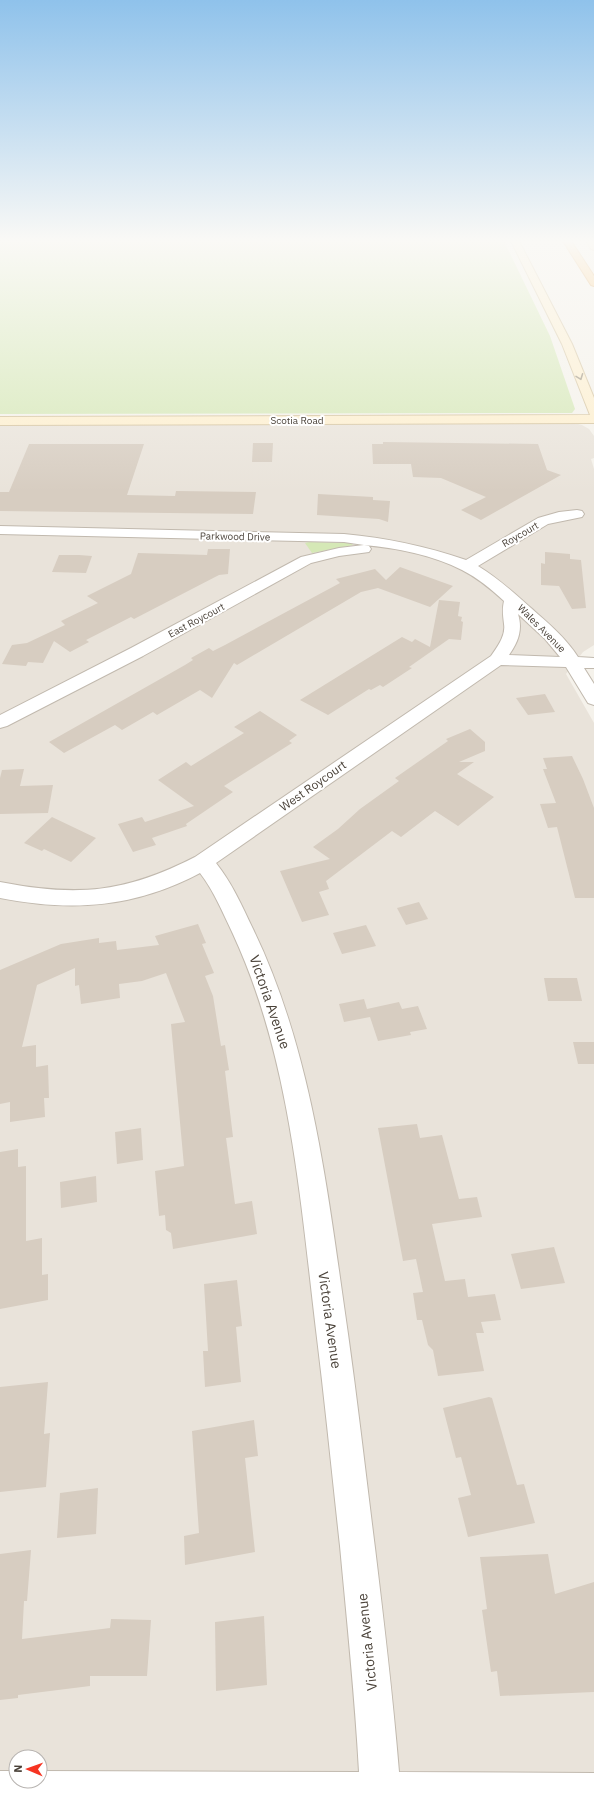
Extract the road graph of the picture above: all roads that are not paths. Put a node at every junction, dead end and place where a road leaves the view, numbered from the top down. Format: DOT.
graph roads {
  1 [pos="557,325"];
  2 [pos="592,402"];
  3 [pos="594,413"];
  4 [pos="594,420"];
  5 [pos="0,421"];
  6 [pos="577,514"];
  7 [pos="0,530"];
  8 [pos="290,537"];
  9 [pos="400,547"];
  10 [pos="306,560"];
  11 [pos="467,566"];
  12 [pos="512,600"];
  13 [pos="497,660"];
  14 [pos="574,663"];
  15 [pos="594,663"];
  16 [pos="594,699"];
  17 [pos="5,714"];
  18 [pos="203,862"];
  19 [pos="0,890"];
  20 [pos="0,1791"];
  21 [pos="594,1793"];
  22 [pos="381,1795"];
  1 -- 2 [label="main road, one-way"];
  2 -- 3 [label="main road"];
  4 -- 5 [label="main road, Scotia Road"];
  6 -- 11 [label="street, Roycourt"];
  7 -- 8 [label="street, Parkwood Drive"];
  8 -- 9 [label="street, Parkwood Drive"];
  8 -- 10 [label="street"];
  9 -- 10 [label="street, East Roycourt"];
  9 -- 11 [label="street, Parkwood Drive"];
  10 -- 17 [label="street, East Roycourt"];
  11 -- 12 [label="street"];
  12 -- 13 [label="street, West Roycourt"];
  12 -- 14 [label="street, Wales Avenue"];
  13 -- 14 [label="street"];
  13 -- 18 [label="street, West Roycourt"];
  14 -- 15 [label="street"];
  14 -- 16 [label="street, Wales Avenue"];
  18 -- 19 [label="street, West Roycourt"];
  18 -- 22 [label="street, Victoria Avenue"];
  20 -- 22 [label="street"];
  21 -- 22 [label="street"];
}
